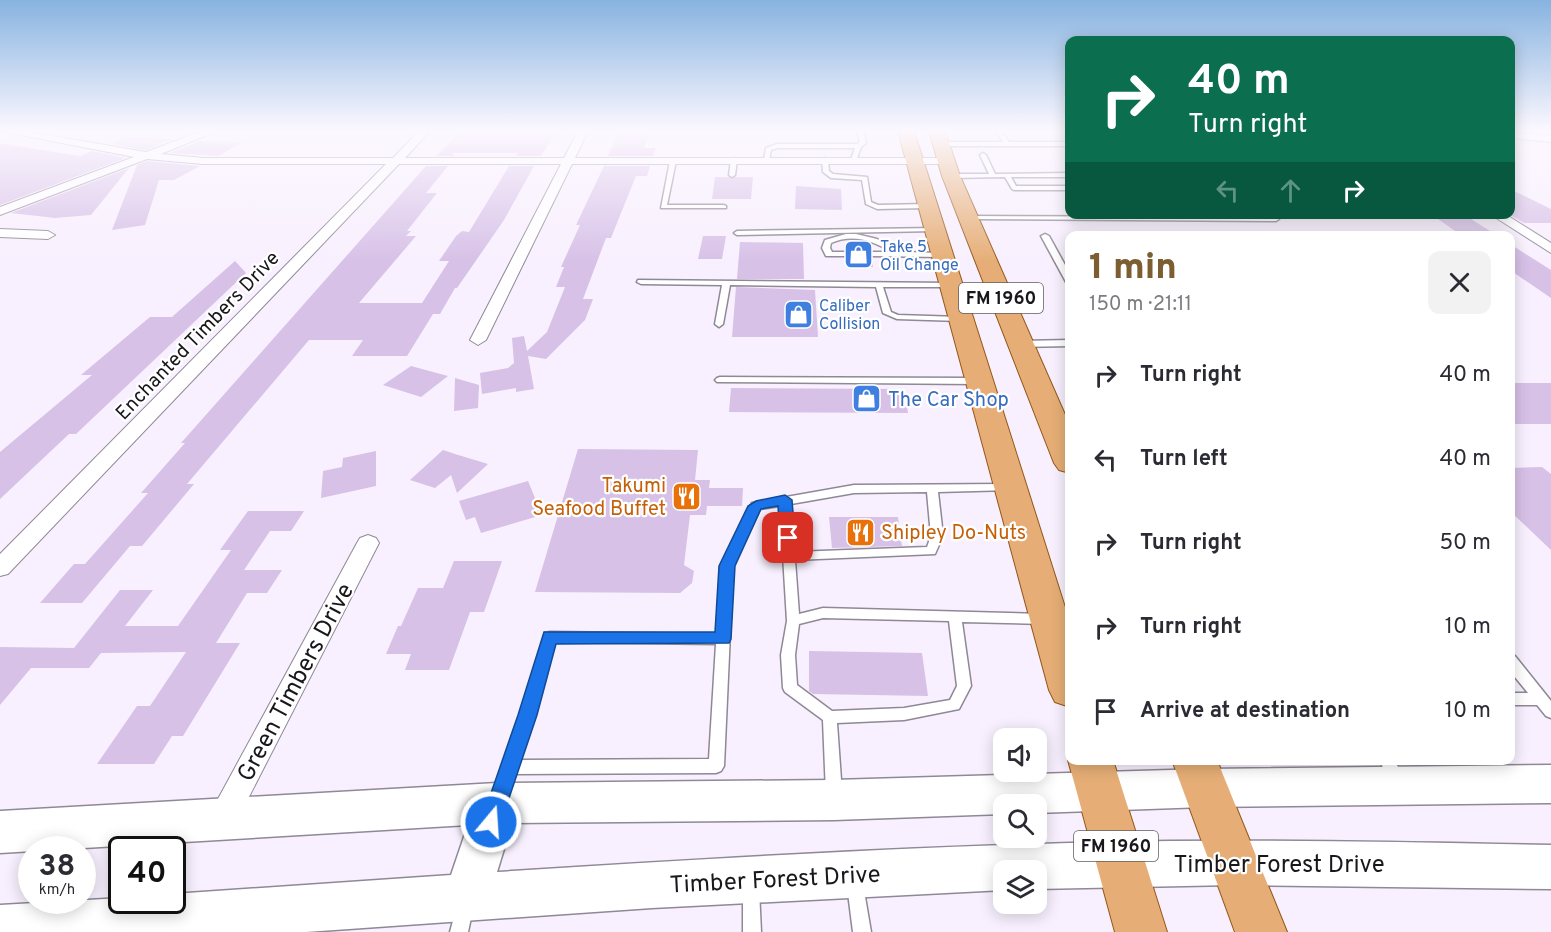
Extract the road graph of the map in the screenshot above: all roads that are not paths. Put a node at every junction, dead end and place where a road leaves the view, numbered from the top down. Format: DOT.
graph roads {
  1 [pos="98,174"];
  2 [pos="382,174"];
  3 [pos="561,174"];
  4 [pos="670,174"];
  5 [pos="829,174"];
  6 [pos="919,174"];
  7 [pos="952,174"];
  8 [pos="990,174"];
  9 [pos="1007,175"];
  10 [pos="993,176"];
  11 [pos="1065,177"];
  12 [pos="1065,188"];
  13 [pos="724,207"];
  14 [pos="0,211"];
  15 [pos="968,218"];
  16 [pos="1065,218"];
  17 [pos="1504,219"];
  18 [pos="935,230"];
  19 [pos="0,233"];
  20 [pos="737,233"];
  21 [pos="48,235"];
  22 [pos="1045,236"];
  23 [pos="1551,249"];
  24 [pos="846,254"];
  25 [pos="871,254"];
  26 [pos="901,254"];
  27 [pos="1065,273"];
  28 [pos="641,282"];
  29 [pos="726,284"];
  30 [pos="879,285"];
  31 [pos="951,285"];
  32 [pos="960,319"];
  33 [pos="719,324"];
  34 [pos="478,340"];
  35 [pos="1065,343"];
  36 [pos="1020,344"];
  37 [pos="720,380"];
  38 [pos="979,381"];
  39 [pos="1065,445"];
  40 [pos="932,488"];
  41 [pos="1010,488"];
  42 [pos="785,500"];
  43 [pos="369,543"];
  44 [pos="789,556"];
  45 [pos="0,568"];
  46 [pos="955,617"];
  47 [pos="1048,619"];
  48 [pos="793,621"];
  49 [pos="723,639"];
  50 [pos="1515,666"];
  51 [pos="1065,674"];
  52 [pos="1515,699"];
  53 [pos="1541,699"];
  54 [pos="1551,712"];
  55 [pos="830,717"];
  56 [pos="1393,773"];
  57 [pos="1200,774"];
  58 [pos="1095,776"];
  59 [pos="1551,784"];
  60 [pos="503,785"];
  61 [pos="834,800"];
  62 [pos="222,820"];
  63 [pos="0,832"];
  64 [pos="1235,862"];
  65 [pos="1121,864"];
  66 [pos="1551,867"];
  67 [pos="853,875"];
  68 [pos="751,880"];
  69 [pos="463,914"];
  70 [pos="186,925"];
  71 [pos="0,929"];
  72 [pos="752,932"];
  73 [pos="862,932"];
  74 [pos="1141,932"];
  75 [pos="1261,932"];
  1 -- 14 [label="street"];
  2 -- 45 [label="street, Enchanted Timbers Drive"];
  3 -- 34 [label="street"];
  4 -- 13 [label="lane"];
  5 -- 18 [label="lane"];
  6 -- 18 [label="main road, FM 1960 / FM 1960"];
  7 -- 15 [label="main road, FM 1960 / FM 1960"];
  8 -- 10 [label="lane"];
  9 -- 10 [label="lane"];
  9 -- 11 [label="lane"];
  9 -- 12 [label="lane"];
  15 -- 16 [label="lane"];
  15 -- 36 [label="main road, FM 1960 / FM 1960"];
  17 -- 23 [label="street"];
  18 -- 20 [label="lane"];
  18 -- 26 [label="lane"];
  18 -- 31 [label="main road, FM 1960 / FM 1960"];
  19 -- 21 [label="street"];
  22 -- 27 [label="lane"];
  24 -- 26 [label="lane"];
  25 -- 26 [label="lane"];
  28 -- 29 [label="lane"];
  29 -- 30 [label="lane"];
  29 -- 33 [label="lane"];
  30 -- 31 [label="lane"];
  30 -- 32 [label="lane"];
  31 -- 32 [label="main road, FM 1960 / FM 1960"];
  32 -- 38 [label="main road, FM 1960 / FM 1960"];
  35 -- 36 [label="lane"];
  36 -- 39 [label="main road, FM 1960 / FM 1960"];
  37 -- 38 [label="lane"];
  38 -- 41 [label="main road, FM 1960 / FM 1960"];
  40 -- 41 [label="lane"];
  40 -- 42 [label="lane"];
  40 -- 44 [label="lane"];
  41 -- 47 [label="main road, FM 1960 / FM 1960"];
  42 -- 44 [label="lane"];
  42 -- 49 [label="lane"];
  43 -- 62 [label="street, Green Timbers Drive"];
  44 -- 48 [label="lane"];
  46 -- 47 [label="lane"];
  46 -- 48 [label="lane"];
  46 -- 55 [label="lane"];
  47 -- 51 [label="main road, FM 1960 / FM 1960"];
  48 -- 55 [label="lane"];
  49 -- 60 [label="lane"];
  49 -- 60 [label="lane"];
  50 -- 53 [label="lane"];
  52 -- 53 [label="lane"];
  53 -- 54 [label="lane"];
  55 -- 61 [label="lane"];
  56 -- 57 [label="street"];
  56 -- 59 [label="street"];
  57 -- 58 [label="street"];
  57 -- 64 [label="main road"];
  58 -- 61 [label="street"];
  58 -- 65 [label="main road, FM 1960 / FM 1960"];
  60 -- 61 [label="street"];
  60 -- 62 [label="street"];
  60 -- 69 [label="street"];
  62 -- 63 [label="street"];
  64 -- 65 [label="street, Timber Forest Drive"];
  64 -- 66 [label="street, Timber Forest Drive"];
  64 -- 75 [label="main road"];
  65 -- 67 [label="street, Timber Forest Drive"];
  65 -- 74 [label="main road, FM 1960 / FM 1960"];
  67 -- 68 [label="street, Timber Forest Drive"];
  67 -- 73 [label="lane"];
  68 -- 69 [label="street, Timber Forest Drive"];
  68 -- 72 [label="lane"];
  69 -- 70 [label="street, Timber Forest Drive"];
  70 -- 71 [label="street, Timber Forest Drive"];
}
